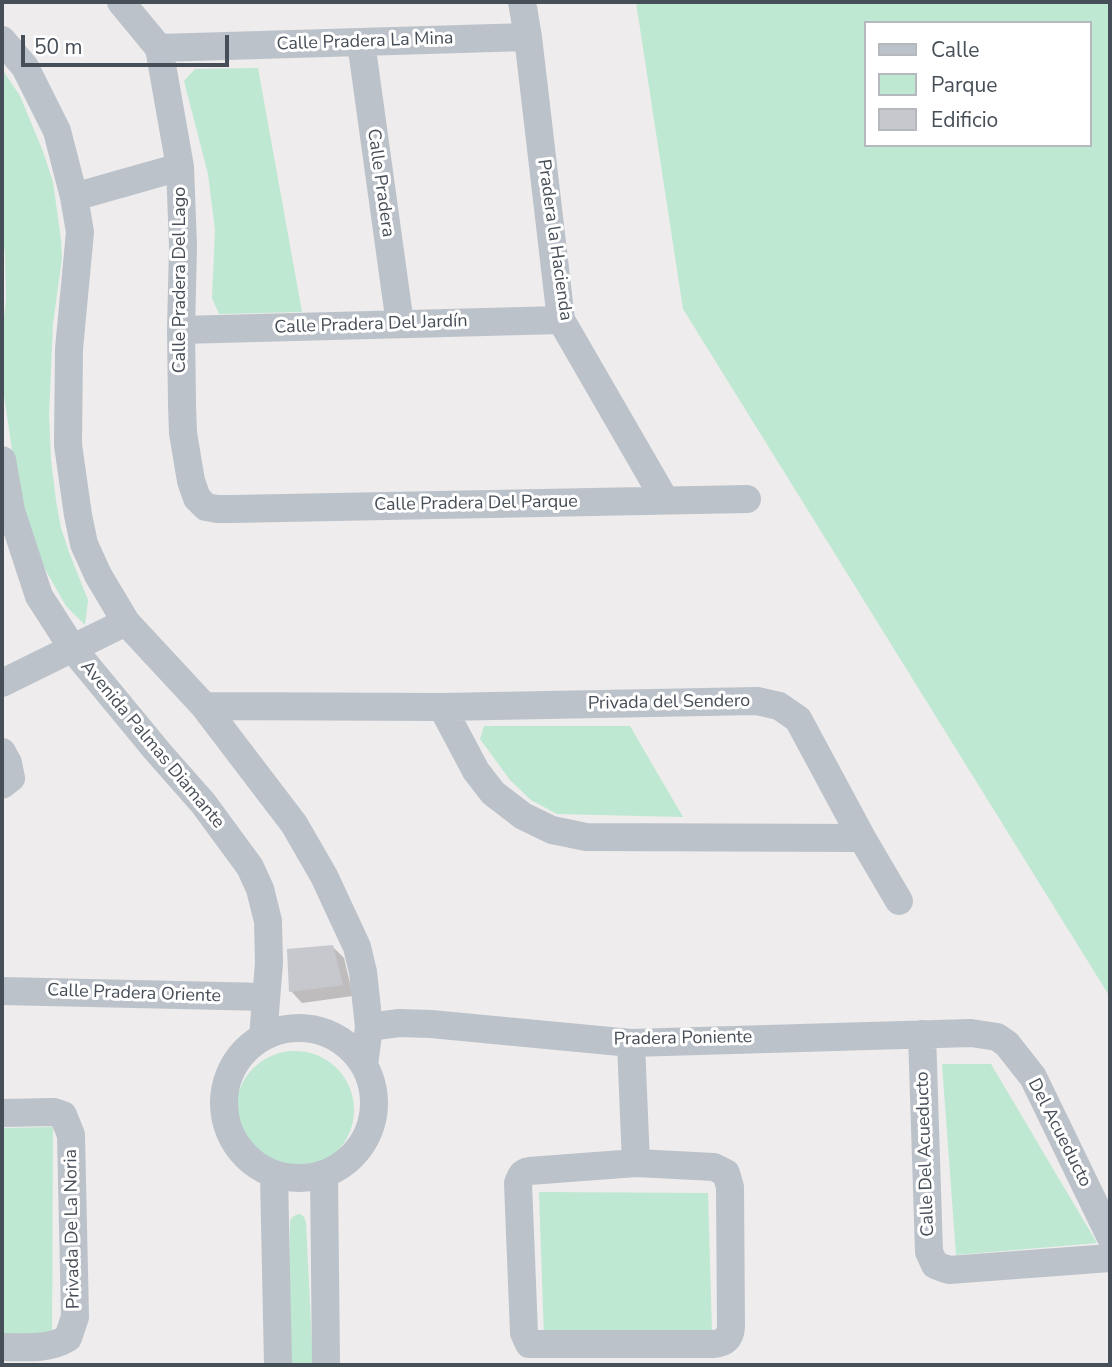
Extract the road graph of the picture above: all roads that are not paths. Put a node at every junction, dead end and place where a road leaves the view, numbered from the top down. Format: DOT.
graph roads {
  1 [pos="121,2"];
  2 [pos="522,2"];
  3 [pos="528,37"];
  4 [pos="2,40"];
  5 [pos="361,42"];
  6 [pos="159,48"];
  7 [pos="180,167"];
  8 [pos="74,197"];
  9 [pos="561,320"];
  10 [pos="400,324"];
  11 [pos="181,330"];
  12 [pos="2,460"];
  13 [pos="747,499"];
  14 [pos="665,500"];
  15 [pos="206,507"];
  16 [pos="126,622"];
  17 [pos="72,649"];
  18 [pos="2,683"];
  19 [pos="204,706"];
  20 [pos="442,708"];
  21 [pos="2,752"];
  22 [pos="2,785"];
  23 [pos="862,838"];
  24 [pos="899,901"];
  25 [pos="2,990"];
  26 [pos="266,998"];
  27 [pos="369,1027"];
  28 [pos="922,1034"];
  29 [pos="263,1037"];
  30 [pos="997,1037"];
  31 [pos="631,1042"];
  32 [pos="364,1065"];
  33 [pos="2,1113"];
  34 [pos="636,1163"];
  35 [pos="324,1174"];
  36 [pos="274,1175"];
  37 [pos="1110,1236"];
  38 [pos="1110,1258"];
  39 [pos="2,1348"];
  40 [pos="278,1365"];
  41 [pos="326,1365"];
  1 -- 6 [label="street"];
  2 -- 3 [label="street, Pradera la Hacienda"];
  3 -- 5 [label="street, Calle Pradera La Mina"];
  3 -- 9 [label="street, Pradera la Hacienda"];
  4 -- 8 [label="street"];
  5 -- 6 [label="street, Calle Pradera La Mina"];
  5 -- 10 [label="street, Calle Pradera"];
  6 -- 7 [label="street, Calle Pradera Del Lago"];
  7 -- 8 [label="street"];
  7 -- 11 [label="street, Calle Pradera Del Lago"];
  8 -- 16 [label="street"];
  9 -- 10 [label="street, Calle Pradera Del Jardín"];
  9 -- 14 [label="street, Pradera la Hacienda"];
  10 -- 11 [label="street, Calle Pradera Del Jardín"];
  11 -- 15 [label="street, Calle Pradera Del Lago"];
  12 -- 17 [label="street, Avenida Palmas Diamante"];
  13 -- 14 [label="street, Calle Pradera Del Parque"];
  14 -- 15 [label="street, Calle Pradera Del Parque"];
  16 -- 17 [label="street"];
  16 -- 19 [label="street"];
  17 -- 18 [label="street"];
  17 -- 26 [label="street, Avenida Palmas Diamante"];
  19 -- 20 [label="street, Privada del Sendero"];
  19 -- 27 [label="street"];
  20 -- 23 [label="street"];
  20 -- 23 [label="street, Privada del Sendero"];
  21 -- 22 [label="street"];
  23 -- 24 [label="street, Privada del Sendero"];
  25 -- 26 [label="street, Calle Pradera Oriente"];
  26 -- 29 [label="street, Avenida Palmas Diamante"];
  27 -- 31 [label="street, Pradera Poniente"];
  27 -- 32 [label="street"];
  28 -- 30 [label="street, Pradera Poniente"];
  28 -- 31 [label="street, Pradera Poniente"];
  28 -- 38 [label="street, Calle Del Acueducto"];
  29 -- 32 [label="street"];
  29 -- 36 [label="street"];
  30 -- 37 [label="street, Del Acueducto"];
  31 -- 34 [label="street"];
  32 -- 35 [label="street"];
  33 -- 39 [label="street, Privada De La Noria"];
  34 -- 34 [label="street"];
  35 -- 36 [label="street"];
  35 -- 41 [label="street"];
  36 -- 40 [label="street"];
}
